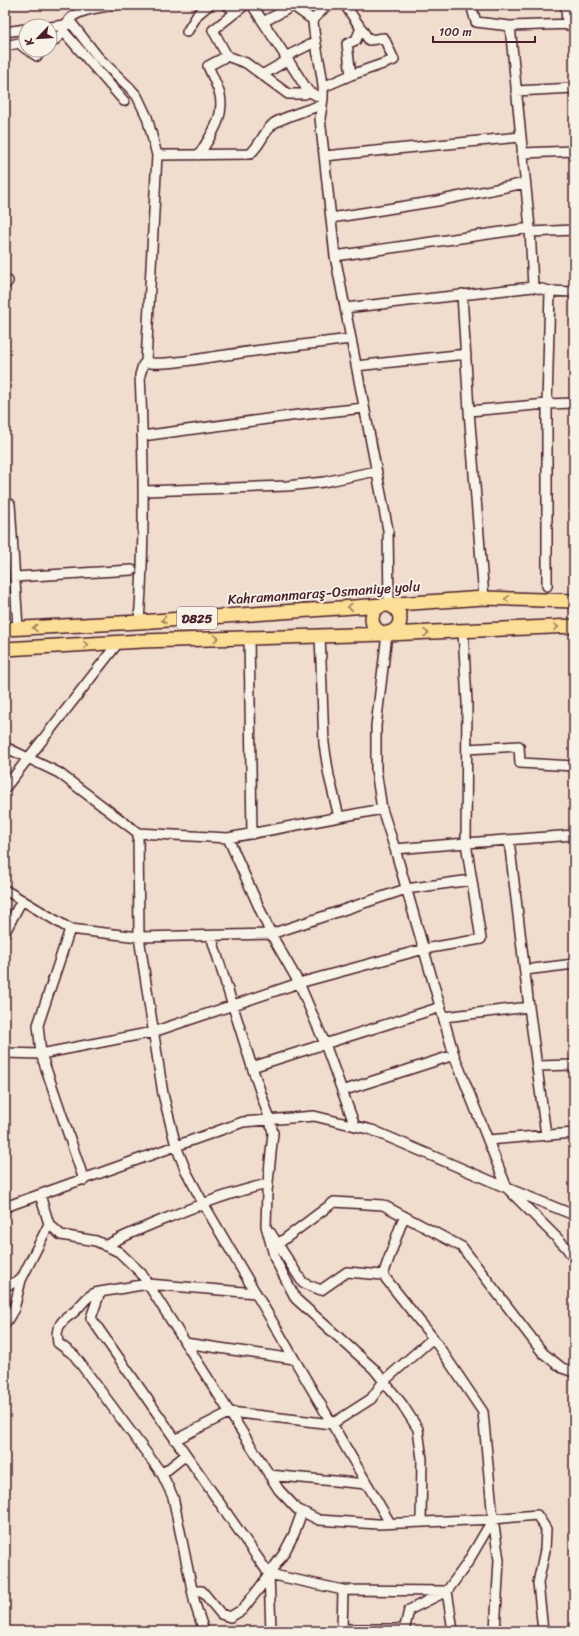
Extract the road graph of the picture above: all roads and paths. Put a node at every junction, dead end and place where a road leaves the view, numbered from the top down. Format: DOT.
graph roads {
  1 [pos="114,5"];
  2 [pos="209,5"];
  3 [pos="227,5"];
  4 [pos="245,5"];
  5 [pos="252,5"];
  6 [pos="327,5"];
  7 [pos="345,5"];
  8 [pos="471,5"];
  9 [pos="566,5"];
  10 [pos="292,6"];
  11 [pos="236,12"];
  12 [pos="314,20"];
  13 [pos="263,22"];
  14 [pos="72,24"];
  15 [pos="571,24"];
  16 [pos="58,26"];
  17 [pos="510,26"];
  18 [pos="362,28"];
  19 [pos="18,31"];
  20 [pos="5,32"];
  21 [pos="187,32"];
  22 [pos="58,37"];
  23 [pos="315,42"];
  24 [pos="18,43"];
  25 [pos="5,46"];
  26 [pos="227,56"];
  27 [pos="286,58"];
  28 [pos="262,75"];
  29 [pos="351,75"];
  30 [pos="323,87"];
  31 [pos="574,88"];
  32 [pos="308,91"];
  33 [pos="516,91"];
  34 [pos="124,101"];
  35 [pos="322,102"];
  36 [pos="520,137"];
  37 [pos="574,151"];
  38 [pos="522,154"];
  39 [pos="157,155"];
  40 [pos="199,155"];
  41 [pos="324,156"];
  42 [pos="525,183"];
  43 [pos="331,218"];
  44 [pos="530,230"];
  45 [pos="574,230"];
  46 [pos="335,256"];
  47 [pos="533,287"];
  48 [pos="550,291"];
  49 [pos="574,292"];
  50 [pos="462,294"];
  51 [pos="345,308"];
  52 [pos="351,339"];
  53 [pos="466,354"];
  54 [pos="146,362"];
  55 [pos="356,366"];
  56 [pos="574,403"];
  57 [pos="547,404"];
  58 [pos="364,408"];
  59 [pos="470,411"];
  60 [pos="142,436"];
  61 [pos="376,471"];
  62 [pos="144,491"];
  63 [pos="10,504"];
  64 [pos="132,570"];
  65 [pos="15,577"];
  66 [pos="547,586"];
  67 [pos="484,598"];
  68 [pos="574,601"];
  69 [pos="386,604"];
  70 [pos="139,622"];
  71 [pos="574,626"];
  72 [pos="11,629"];
  73 [pos="463,631"];
  74 [pos="385,634"];
  75 [pos="320,635"];
  76 [pos="249,637"];
  77 [pos="118,643"];
  78 [pos="5,649"];
  79 [pos="5,747"];
  80 [pos="467,749"];
  81 [pos="29,757"];
  82 [pos="574,766"];
  83 [pos="5,788"];
  84 [pos="382,809"];
  85 [pos="339,817"];
  86 [pos="138,833"];
  87 [pos="252,834"];
  88 [pos="574,835"];
  89 [pos="228,838"];
  90 [pos="509,840"];
  91 [pos="466,843"];
  92 [pos="395,850"];
  93 [pos="471,880"];
  94 [pos="406,889"];
  95 [pos="5,890"];
  96 [pos="22,900"];
  97 [pos="70,929"];
  98 [pos="5,932"];
  99 [pos="272,934"];
  100 [pos="211,936"];
  101 [pos="139,938"];
  102 [pos="424,949"];
  103 [pos="574,964"];
  104 [pos="525,970"];
  105 [pos="299,983"];
  106 [pos="233,1005"];
  107 [pos="441,1007"];
  108 [pos="529,1007"];
  109 [pos="444,1016"];
  110 [pos="154,1032"];
  111 [pos="325,1044"];
  112 [pos="5,1053"];
  113 [pos="41,1054"];
  114 [pos="454,1054"];
  115 [pos="574,1065"];
  116 [pos="537,1066"];
  117 [pos="252,1067"];
  118 [pos="342,1091"];
  119 [pos="270,1120"];
  120 [pos="355,1126"];
  121 [pos="574,1132"];
  122 [pos="546,1135"];
  123 [pos="488,1140"];
  124 [pos="176,1146"];
  125 [pos="84,1180"];
  126 [pos="268,1184"];
  127 [pos="506,1188"];
  128 [pos="40,1195"];
  129 [pos="204,1203"];
  130 [pos="5,1207"];
  131 [pos="574,1215"];
  132 [pos="404,1216"];
  133 [pos="49,1224"];
  134 [pos="266,1226"];
  135 [pos="278,1244"];
  136 [pos="106,1246"];
  137 [pos="574,1259"];
  138 [pos="383,1275"];
  139 [pos="21,1280"];
  140 [pos="148,1284"];
  141 [pos="5,1286"];
  142 [pos="100,1292"];
  143 [pos="256,1293"];
  144 [pos="5,1324"];
  145 [pos="433,1338"];
  146 [pos="185,1343"];
  147 [pos="294,1359"];
  148 [pos="574,1372"];
  149 [pos="384,1381"];
  150 [pos="230,1412"];
  151 [pos="332,1424"];
  152 [pos="175,1440"];
  153 [pos="186,1456"];
  154 [pos="162,1474"];
  155 [pos="269,1475"];
  156 [pos="367,1484"];
  157 [pos="302,1512"];
  158 [pos="493,1519"];
  159 [pos="421,1522"];
  160 [pos="390,1523"];
  161 [pos="269,1574"];
  162 [pos="342,1590"];
  163 [pos="192,1591"];
  164 [pos="447,1591"];
  165 [pos="342,1630"];
  166 [pos="404,1630"];
  167 [pos="204,1631"];
  168 [pos="271,1631"];
  169 [pos="453,1631"];
  170 [pos="495,1631"];
  171 [pos="543,1631"];
  1 -- 14 [label="street"];
  2 -- 21 [label="street"];
  3 -- 11 [label="street"];
  4 -- 11 [label="street"];
  5 -- 13 [label="street"];
  6 -- 12 [label="street"];
  7 -- 18 [label="street"];
  8 -- 17 [label="street"];
  9 -- 15 [label="street"];
  10 -- 12 [label="street"];
  10 -- 13 [label="street"];
  11 -- 26 [label="street"];
  12 -- 23 [label="street"];
  13 -- 27 [label="street"];
  14 -- 16 [label="street"];
  14 -- 39 [label="street"];
  15 -- 17 [label="street"];
  17 -- 33 [label="street"];
  18 -- 29 [label="street"];
  18 -- 29 [label="street"];
  19 -- 20 [label="street"];
  22 -- 34 [label="street"];
  23 -- 27 [label="street"];
  23 -- 30 [label="street"];
  24 -- 25 [label="street"];
  26 -- 28 [label="street"];
  26 -- 40 [label="street"];
  27 -- 28 [label="street"];
  27 -- 32 [label="street"];
  28 -- 32 [label="street"];
  29 -- 30 [label="street"];
  30 -- 35 [label="street"];
  31 -- 33 [label="street"];
  32 -- 35 [label="street"];
  33 -- 36 [label="street"];
  35 -- 40 [label="street"];
  35 -- 41 [label="street"];
  36 -- 38 [label="street"];
  36 -- 41 [label="street"];
  37 -- 38 [label="street"];
  38 -- 42 [label="street"];
  39 -- 40 [label="street"];
  39 -- 54 [label="street"];
  41 -- 43 [label="street"];
  42 -- 43 [label="street"];
  42 -- 44 [label="street"];
  43 -- 46 [label="street"];
  44 -- 45 [label="street"];
  44 -- 46 [label="street"];
  44 -- 47 [label="street"];
  46 -- 51 [label="street"];
  47 -- 48 [label="street"];
  47 -- 50 [label="street"];
  48 -- 49 [label="street"];
  48 -- 57 [label="street"];
  50 -- 51 [label="street"];
  50 -- 53 [label="street"];
  51 -- 52 [label="street"];
  52 -- 54 [label="street"];
  52 -- 55 [label="street"];
  53 -- 55 [label="street"];
  53 -- 59 [label="street"];
  54 -- 60 [label="street"];
  55 -- 58 [label="street"];
  56 -- 57 [label="street"];
  57 -- 59 [label="street"];
  57 -- 66 [label="street"];
  58 -- 60 [label="street"];
  58 -- 61 [label="street"];
  59 -- 67 [label="street"];
  60 -- 62 [label="street"];
  61 -- 62 [label="street"];
  61 -- 69 [label="street"];
  62 -- 70 [label="street"];
  63 -- 65 [label="street"];
  64 -- 65 [label="street"];
  65 -- 72 [label="street"];
  68 -- 67 [label="highway, Kahramanmaraş-Osmaniye yolu / D825, one-way"];
  67 -- 69 [label="highway, Kahramanmaraş-Osmaniye yolu / D825"];
  69 -- 70 [label="highway, Kahramanmaraş-Osmaniye yolu / D825, one-way"];
  69 -- 74 [label="highway"];
  69 -- 74 [label="highway"];
  70 -- 72 [label="highway, Kahramanmaraş-Osmaniye yolu / D825, one-way"];
  73 -- 71 [label="highway, D825, one-way"];
  74 -- 73 [label="highway, D825, one-way"];
  73 -- 80 [label="street"];
  74 -- 75 [label="highway, D825"];
  74 -- 84 [label="street"];
  75 -- 76 [label="highway, D825"];
  75 -- 85 [label="street"];
  77 -- 76 [label="highway, D825, one-way"];
  76 -- 87 [label="street"];
  78 -- 77 [label="highway, D825, one-way"];
  77 -- 81 [label="street"];
  79 -- 81 [label="street"];
  80 -- 82 [label="street"];
  80 -- 91 [label="street"];
  81 -- 83 [label="street"];
  81 -- 86 [label="street"];
  84 -- 85 [label="street"];
  84 -- 92 [label="street"];
  85 -- 87 [label="street"];
  86 -- 89 [label="street"];
  86 -- 101 [label="street"];
  87 -- 89 [label="street"];
  88 -- 90 [label="street"];
  89 -- 99 [label="street"];
  90 -- 91 [label="street"];
  90 -- 104 [label="street"];
  91 -- 92 [label="street"];
  91 -- 93 [label="street"];
  92 -- 94 [label="street"];
  93 -- 94 [label="street"];
  93 -- 102 [label="street"];
  94 -- 99 [label="street"];
  94 -- 102 [label="street"];
  95 -- 96 [label="street"];
  96 -- 97 [label="street"];
  96 -- 98 [label="street"];
  97 -- 101 [label="street"];
  97 -- 113 [label="street"];
  99 -- 100 [label="street"];
  99 -- 105 [label="street"];
  100 -- 101 [label="street"];
  100 -- 106 [label="street"];
  101 -- 110 [label="street"];
  102 -- 105 [label="street"];
  102 -- 107 [label="street"];
  103 -- 104 [label="street"];
  104 -- 108 [label="street"];
  105 -- 106 [label="street"];
  105 -- 111 [label="street"];
  106 -- 110 [label="street"];
  106 -- 117 [label="street"];
  107 -- 109 [label="street"];
  107 -- 111 [label="street"];
  108 -- 109 [label="street"];
  108 -- 116 [label="street"];
  109 -- 114 [label="street"];
  110 -- 113 [label="street"];
  110 -- 124 [label="street"];
  111 -- 117 [label="street"];
  111 -- 118 [label="street"];
  112 -- 113 [label="street"];
  113 -- 125 [label="street"];
  114 -- 118 [label="street"];
  114 -- 123 [label="street"];
  115 -- 116 [label="street"];
  116 -- 122 [label="street"];
  117 -- 119 [label="street"];
  118 -- 120 [label="street"];
  119 -- 120 [label="street"];
  119 -- 124 [label="street"];
  119 -- 126 [label="street"];
  120 -- 127 [label="street"];
  121 -- 122 [label="street"];
  122 -- 123 [label="street"];
  123 -- 127 [label="street"];
  124 -- 125 [label="street"];
  124 -- 129 [label="street"];
  125 -- 128 [label="street"];
  126 -- 129 [label="street"];
  126 -- 134 [label="street"];
  127 -- 131 [label="street"];
  127 -- 137 [label="street"];
  128 -- 130 [label="street"];
  128 -- 133 [label="street"];
  129 -- 136 [label="street"];
  129 -- 143 [label="street"];
  132 -- 135 [label="street"];
  132 -- 138 [label="street"];
  132 -- 148 [label="street"];
  133 -- 136 [label="street"];
  133 -- 139 [label="street"];
  134 -- 135 [label="street"];
  134 -- 149 [label="street"];
  135 -- 138 [label="street"];
  136 -- 140 [label="street"];
  138 -- 145 [label="street"];
  139 -- 141 [label="street"];
  139 -- 144 [label="street"];
  140 -- 142 [label="street"];
  140 -- 143 [label="street"];
  140 -- 146 [label="street"];
  142 -- 152 [label="street"];
  142 -- 154 [label="street"];
  143 -- 147 [label="street"];
  145 -- 149 [label="street"];
  145 -- 158 [label="street"];
  146 -- 147 [label="street"];
  146 -- 150 [label="street"];
  147 -- 151 [label="street"];
  149 -- 151 [label="street"];
  149 -- 159 [label="street"];
  150 -- 151 [label="street"];
  150 -- 152 [label="street"];
  150 -- 155 [label="street"];
  151 -- 156 [label="street"];
  152 -- 153 [label="street"];
  153 -- 154 [label="street"];
  153 -- 161 [label="street"];
  154 -- 163 [label="street"];
  155 -- 156 [label="street"];
  155 -- 157 [label="street"];
  156 -- 160 [label="street"];
  157 -- 160 [label="street"];
  157 -- 161 [label="street"];
  158 -- 159 [label="street"];
  158 -- 164 [label="street"];
  158 -- 170 [label="street"];
  158 -- 171 [label="street"];
  159 -- 160 [label="street"];
  161 -- 162 [label="street"];
  161 -- 163 [label="street"];
  161 -- 168 [label="street"];
  162 -- 164 [label="street"];
  162 -- 165 [label="street"];
  163 -- 167 [label="street"];
  164 -- 166 [label="street"];
  164 -- 169 [label="street"];
  165 -- 166 [label="street"];
}
